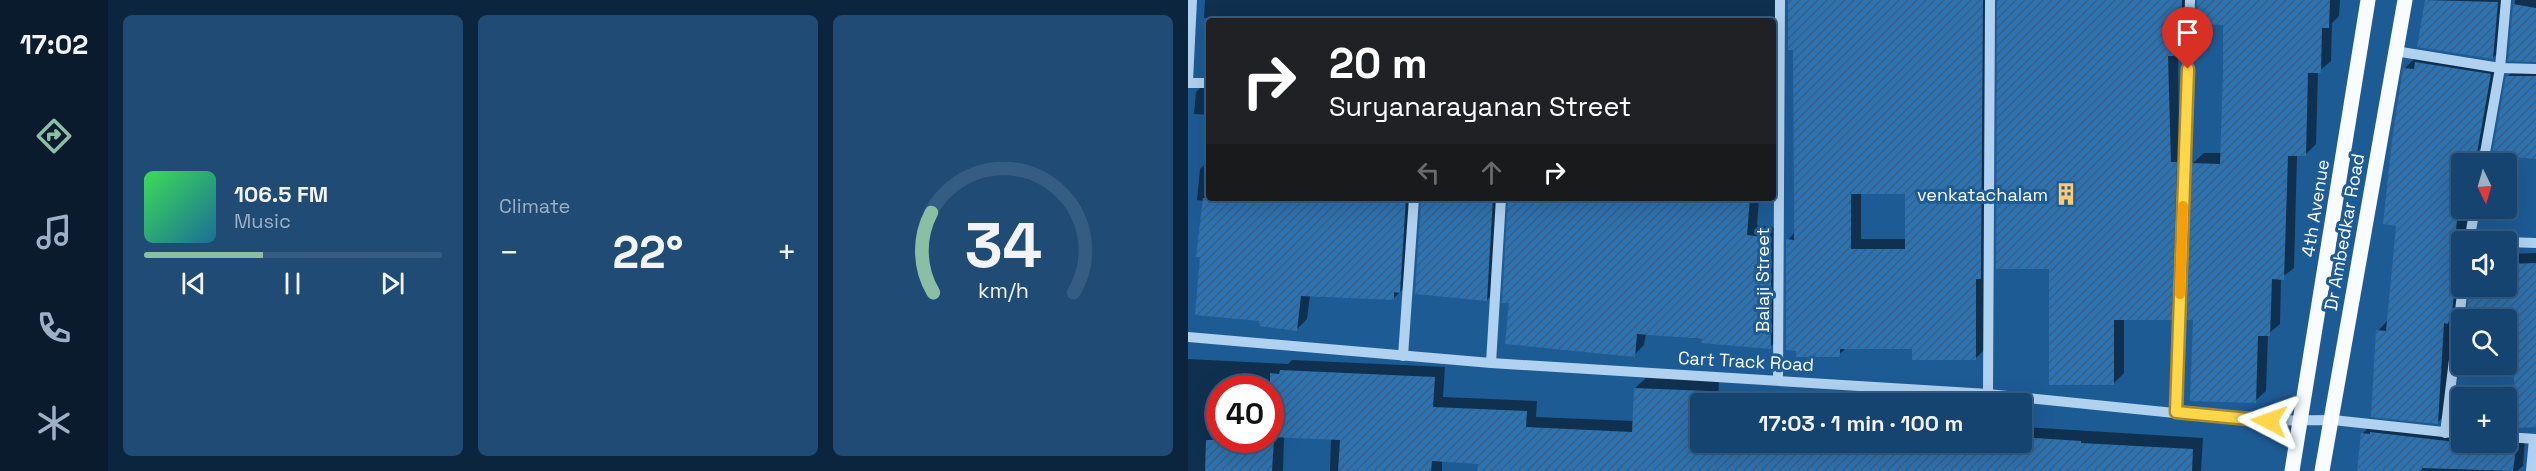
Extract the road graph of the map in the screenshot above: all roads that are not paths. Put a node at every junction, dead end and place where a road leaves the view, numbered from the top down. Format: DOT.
graph roads {
  1 [pos="1192,0"];
  2 [pos="1780,0"];
  3 [pos="1990,0"];
  4 [pos="2190,0"];
  5 [pos="2368,0"];
  6 [pos="2405,0"];
  7 [pos="2506,0"];
  8 [pos="2395,51"];
  9 [pos="2500,68"];
  10 [pos="2536,69"];
  11 [pos="1188,82"];
  12 [pos="1206,83"];
  13 [pos="2485,153"];
  14 [pos="1414,201"];
  15 [pos="1501,201"];
  16 [pos="2517,243"];
  17 [pos="2536,243"];
  18 [pos="2462,297"];
  19 [pos="1188,338"];
  20 [pos="1403,356"];
  21 [pos="1491,363"];
  22 [pos="1778,379"];
  23 [pos="1974,393"];
  24 [pos="1988,393"];
  25 [pos="2032,398"];
  26 [pos="2176,412"];
  27 [pos="2333,420"];
  28 [pos="2301,422"];
  29 [pos="2445,433"];
  30 [pos="2451,433"];
  31 [pos="2517,438"];
  32 [pos="2535,439"];
  33 [pos="2292,471"];
  34 [pos="2322,471"];
  35 [pos="2530,471"];
  1 -- 11 [label="street"];
  2 -- 22 [label="street, Balaji Street"];
  3 -- 24 [label="street"];
  4 -- 26 [label="street"];
  5 -- 28 [label="main road, 4th Avenue"];
  6 -- 8 [label="main road, Dr Ambedkar Road"];
  7 -- 9 [label="street"];
  8 -- 9 [label="street"];
  8 -- 27 [label="main road, Dr Ambedkar Road"];
  9 -- 10 [label="street"];
  9 -- 13 [label="street"];
  11 -- 12 [label="street"];
  14 -- 20 [label="street"];
  15 -- 21 [label="street"];
  16 -- 17 [label="street"];
  18 -- 29 [label="street"];
  19 -- 20 [label="street, Cart Track Road"];
  20 -- 21 [label="street, Cart Track Road"];
  21 -- 22 [label="street, Cart Track Road"];
  22 -- 23 [label="street, Cart Track Road"];
  25 -- 26 [label="street, Cart Track Road"];
  26 -- 28 [label="street, Cart Track Road"];
  27 -- 28 [label="street, Cart Track Road"];
  27 -- 29 [label="street, Cart Track Road"];
  27 -- 34 [label="main road, Dr Ambedkar Road"];
  28 -- 33 [label="main road"];
  29 -- 30 [label="street, Cart Track Road"];
  31 -- 32 [label="street"];
  32 -- 35 [label="street"];
}
